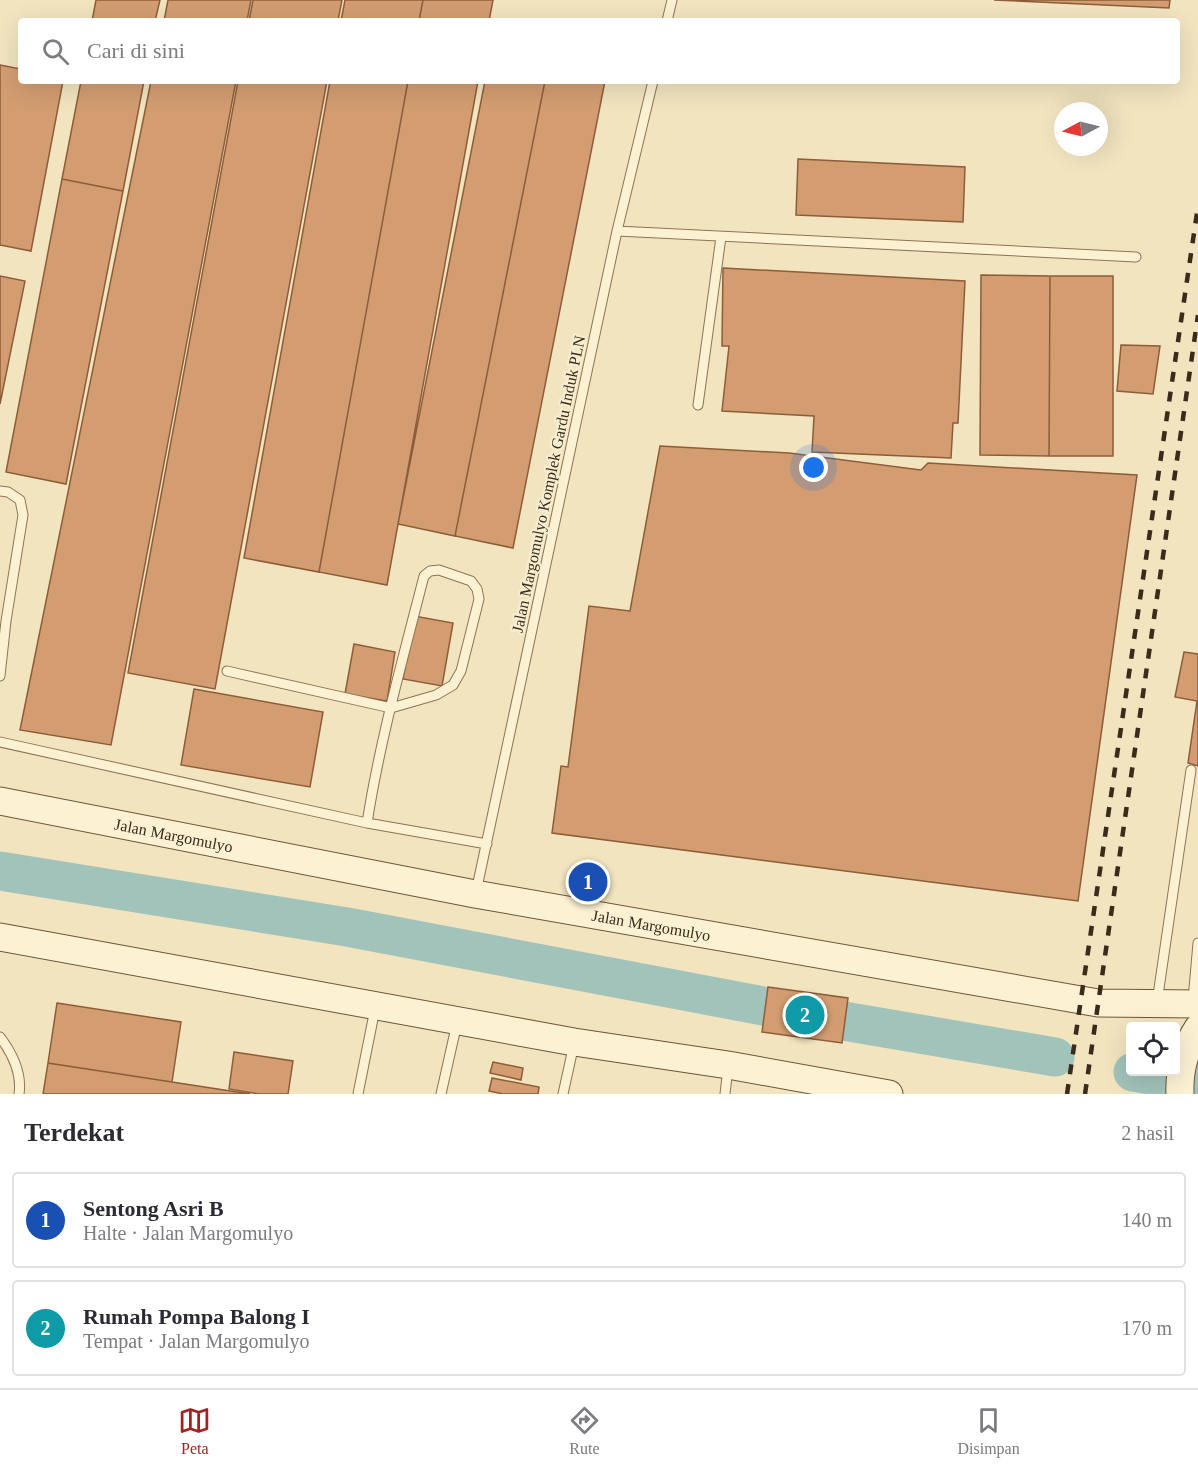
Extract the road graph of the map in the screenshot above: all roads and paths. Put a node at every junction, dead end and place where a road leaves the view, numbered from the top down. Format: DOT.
graph roads {
  1 [pos="672,0"];
  2 [pos="668,18"];
  3 [pos="652,84"];
  4 [pos="617,231"];
  5 [pos="721,237"];
  6 [pos="1136,257"];
  7 [pos="698,405"];
  8 [pos="0,491"];
  9 [pos="3,620"];
  10 [pos="227,670"];
  11 [pos="0,676"];
  12 [pos="391,708"];
  13 [pos="0,742"];
  14 [pos="1191,770"];
  15 [pos="0,801"];
  16 [pos="367,824"];
  17 [pos="487,844"];
  18 [pos="475,894"];
  19 [pos="0,937"];
  20 [pos="1198,943"];
  21 [pos="1157,1004"];
  22 [pos="376,1006"];
  23 [pos="1196,1017"];
  24 [pos="457,1021"];
  25 [pos="0,1037"];
  26 [pos="574,1042"];
  27 [pos="729,1065"];
  28 [pos="19,1094"];
  29 [pos="358,1094"];
  30 [pos="441,1094"];
  31 [pos="563,1094"];
  32 [pos="725,1094"];
  33 [pos="889,1094"];
  34 [pos="1180,1094"];
  1 -- 2 [label="lane"];
  3 -- 4 [label="lane, Jalan Margomulyo Komplek Gardu Induk PLN"];
  4 -- 5 [label="lane"];
  4 -- 17 [label="lane, Jalan Margomulyo Komplek Gardu Induk PLN"];
  5 -- 6 [label="lane"];
  5 -- 7 [label="lane"];
  8 -- 9 [label="lane"];
  9 -- 11 [label="lane"];
  10 -- 12 [label="lane"];
  12 -- 12 [label="lane"];
  12 -- 16 [label="lane"];
  13 -- 16 [label="lane"];
  14 -- 21 [label="lane"];
  15 -- 18 [label="main road, Jalan Margomulyo"];
  16 -- 17 [label="lane"];
  17 -- 18 [label="lane, Jalan Margomulyo Komplek Gardu Induk PLN"];
  18 -- 21 [label="main road, Jalan Margomulyo"];
  19 -- 22 [label="main road"];
  20 -- 23 [label="lane"];
  21 -- 23 [label="main road, Jalan Margomulyo"];
  22 -- 24 [label="main road"];
  22 -- 29 [label="lane"];
  23 -- 34 [label="main road"];
  24 -- 26 [label="main road"];
  24 -- 30 [label="lane"];
  25 -- 28 [label="lane"];
  26 -- 27 [label="main road"];
  26 -- 31 [label="lane"];
  27 -- 32 [label="lane"];
  27 -- 33 [label="main road"];
}
